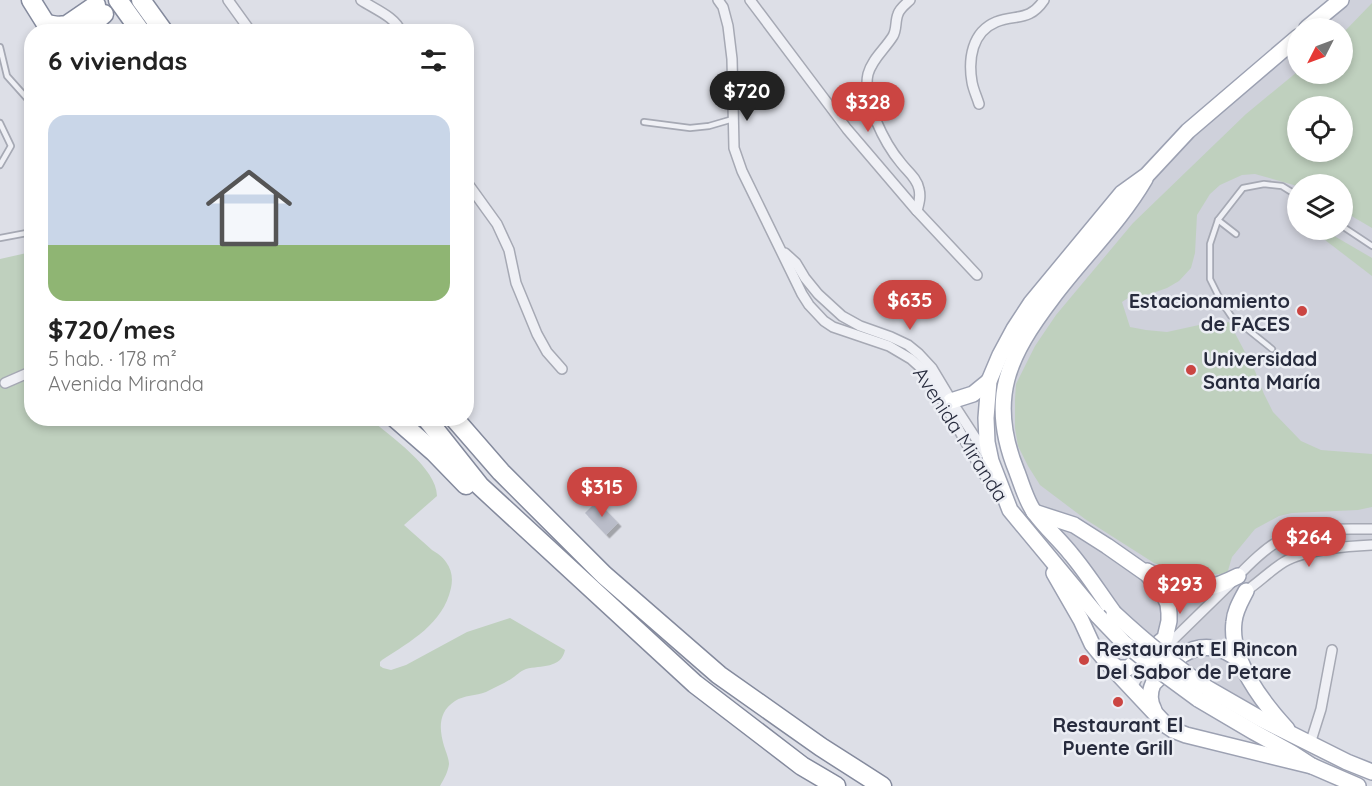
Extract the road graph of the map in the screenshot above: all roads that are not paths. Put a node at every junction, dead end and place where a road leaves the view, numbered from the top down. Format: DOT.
graph roads {
  1 [pos="31,0"];
  2 [pos="118,0"];
  3 [pos="141,0"];
  4 [pos="228,0"];
  5 [pos="361,0"];
  6 [pos="750,0"];
  7 [pos="910,0"];
  8 [pos="1044,0"];
  9 [pos="1341,0"];
  10 [pos="721,2"];
  11 [pos="1319,18"];
  12 [pos="46,24"];
  13 [pos="70,24"];
  14 [pos="89,24"];
  15 [pos="135,24"];
  16 [pos="158,24"];
  17 [pos="245,24"];
  18 [pos="396,24"];
  19 [pos="1287,46"];
  20 [pos="0,47"];
  21 [pos="0,60"];
  22 [pos="0,67"];
  23 [pos="8,76"];
  24 [pos="24,95"];
  25 [pos="979,104"];
  26 [pos="733,119"];
  27 [pos="644,122"];
  28 [pos="0,123"];
  29 [pos="0,165"];
  30 [pos="1147,175"];
  31 [pos="1287,189"];
  32 [pos="474,193"];
  33 [pos="917,211"];
  34 [pos="1218,220"];
  35 [pos="1353,233"];
  36 [pos="24,234"];
  37 [pos="1236,234"];
  38 [pos="0,238"];
  39 [pos="1372,246"];
  40 [pos="781,250"];
  41 [pos="977,275"];
  42 [pos="1272,349"];
  43 [pos="562,369"];
  44 [pos="24,375"];
  45 [pos="989,381"];
  46 [pos="5,383"];
  47 [pos="951,401"];
  48 [pos="404,426"];
  49 [pos="432,426"];
  50 [pos="461,426"];
  51 [pos="991,460"];
  52 [pos="1010,510"];
  53 [pos="1034,512"];
  54 [pos="1372,530"];
  55 [pos="536,538"];
  56 [pos="1039,544"];
  57 [pos="1372,544"];
  58 [pos="1136,566"];
  59 [pos="1238,576"];
  60 [pos="1246,591"];
  61 [pos="1332,650"];
  62 [pos="1106,661"];
  63 [pos="1240,661"];
  64 [pos="1147,679"];
  65 [pos="1132,688"];
  66 [pos="1202,693"];
  67 [pos="1162,721"];
  68 [pos="1291,733"];
  69 [pos="1310,744"];
  70 [pos="1312,766"];
  71 [pos="1372,772"];
  72 [pos="836,786"];
  73 [pos="882,786"];
  74 [pos="1358,786"];
  1 -- 12 [label="highway"];
  2 -- 15 [label="highway"];
  3 -- 16 [label="highway"];
  4 -- 17 [label="street"];
  5 -- 18 [label="street"];
  6 -- 33 [label="street"];
  7 -- 33 [label="street"];
  8 -- 25 [label="street"];
  9 -- 11 [label="main road"];
  10 -- 26 [label="street, Avenida Miranda"];
  13 -- 14 [label="highway"];
  19 -- 30 [label="main road"];
  20 -- 23 [label="lane"];
  21 -- 23 [label="lane"];
  22 -- 23 [label="lane"];
  23 -- 24 [label="lane"];
  26 -- 27 [label="lane"];
  26 -- 40 [label="street, Avenida Miranda"];
  28 -- 29 [label="lane"];
  30 -- 45 [label="main road"];
  30 -- 53 [label="main road"];
  31 -- 34 [label="lane"];
  32 -- 43 [label="street"];
  33 -- 41 [label="street"];
  34 -- 37 [label="lane"];
  34 -- 42 [label="lane"];
  35 -- 39 [label="lane"];
  36 -- 38 [label="lane"];
  40 -- 47 [label="street, Avenida Miranda"];
  40 -- 52 [label="street, Avenida Miranda"];
  44 -- 46 [label="street"];
  45 -- 47 [label="main road"];
  45 -- 51 [label="main road"];
  47 -- 51 [label="street, Avenida Miranda"];
  48 -- 55 [label="highway"];
  49 -- 55 [label="highway"];
  50 -- 73 [label="highway"];
  51 -- 52 [label="main road"];
  51 -- 53 [label="main road"];
  52 -- 56 [label="main road"];
  53 -- 58 [label="main road"];
  53 -- 66 [label="main road, bridge"];
  54 -- 59 [label="street"];
  55 -- 72 [label="highway"];
  56 -- 62 [label="main road"];
  56 -- 66 [label="main road, bridge"];
  57 -- 60 [label="street"];
  58 -- 59 [label="main road"];
  58 -- 62 [label="main road"];
  59 -- 65 [label="street"];
  60 -- 63 [label="main road"];
  61 -- 69 [label="street"];
  62 -- 65 [label="main road"];
  63 -- 67 [label="main road"];
  63 -- 68 [label="main road"];
  64 -- 65 [label="street"];
  65 -- 67 [label="main road"];
  66 -- 68 [label="main road"];
  66 -- 70 [label="main road"];
  67 -- 70 [label="main road"];
  68 -- 69 [label="main road"];
  69 -- 71 [label="main road"];
  70 -- 74 [label="main road"];
}
